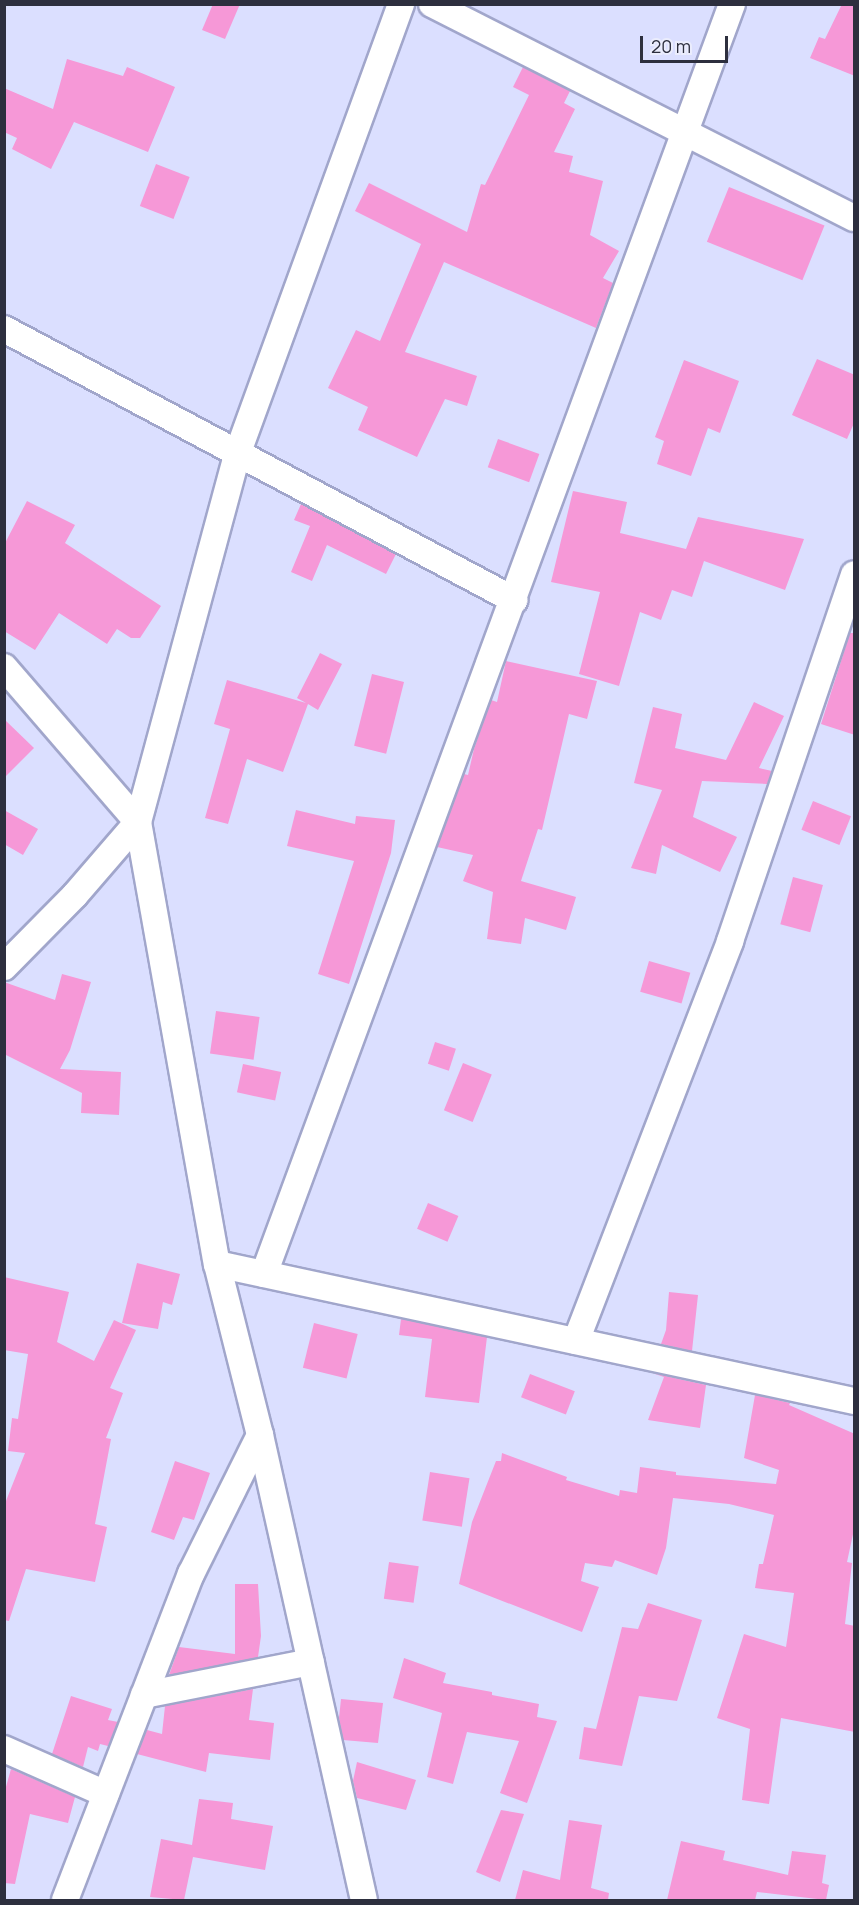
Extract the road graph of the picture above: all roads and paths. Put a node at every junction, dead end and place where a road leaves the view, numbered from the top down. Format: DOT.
graph roads {
  1 [pos="401,4"];
  2 [pos="432,4"];
  3 [pos="732,4"];
  4 [pos="685,133"];
  5 [pos="855,218"];
  6 [pos="4,329"];
  7 [pos="238,452"];
  8 [pos="855,574"];
  9 [pos="514,600"];
  10 [pos="4,667"];
  11 [pos="138,822"];
  12 [pos="4,967"];
  13 [pos="217,1264"];
  14 [pos="264,1274"];
  15 [pos="576,1341"];
  16 [pos="855,1401"];
  17 [pos="260,1435"];
  18 [pos="311,1662"];
  19 [pos="144,1695"];
  20 [pos="4,1749"];
  21 [pos="106,1794"];
  22 [pos="66,1900"];
  23 [pos="364,1900"];
  1 -- 7 [label="street"];
  2 -- 4 [label="street"];
  3 -- 4 [label="street"];
  4 -- 5 [label="street"];
  4 -- 9 [label="street"];
  6 -- 7 [label="street"];
  7 -- 9 [label="street"];
  7 -- 11 [label="street"];
  8 -- 15 [label="street"];
  9 -- 14 [label="street"];
  10 -- 11 [label="street"];
  11 -- 12 [label="street"];
  11 -- 13 [label="street"];
  13 -- 14 [label="street"];
  13 -- 17 [label="street"];
  14 -- 15 [label="street"];
  15 -- 16 [label="street"];
  17 -- 18 [label="street"];
  17 -- 19 [label="street"];
  18 -- 19 [label="street"];
  18 -- 23 [label="street"];
  19 -- 21 [label="street"];
  20 -- 21 [label="street"];
  21 -- 22 [label="street"];
}
